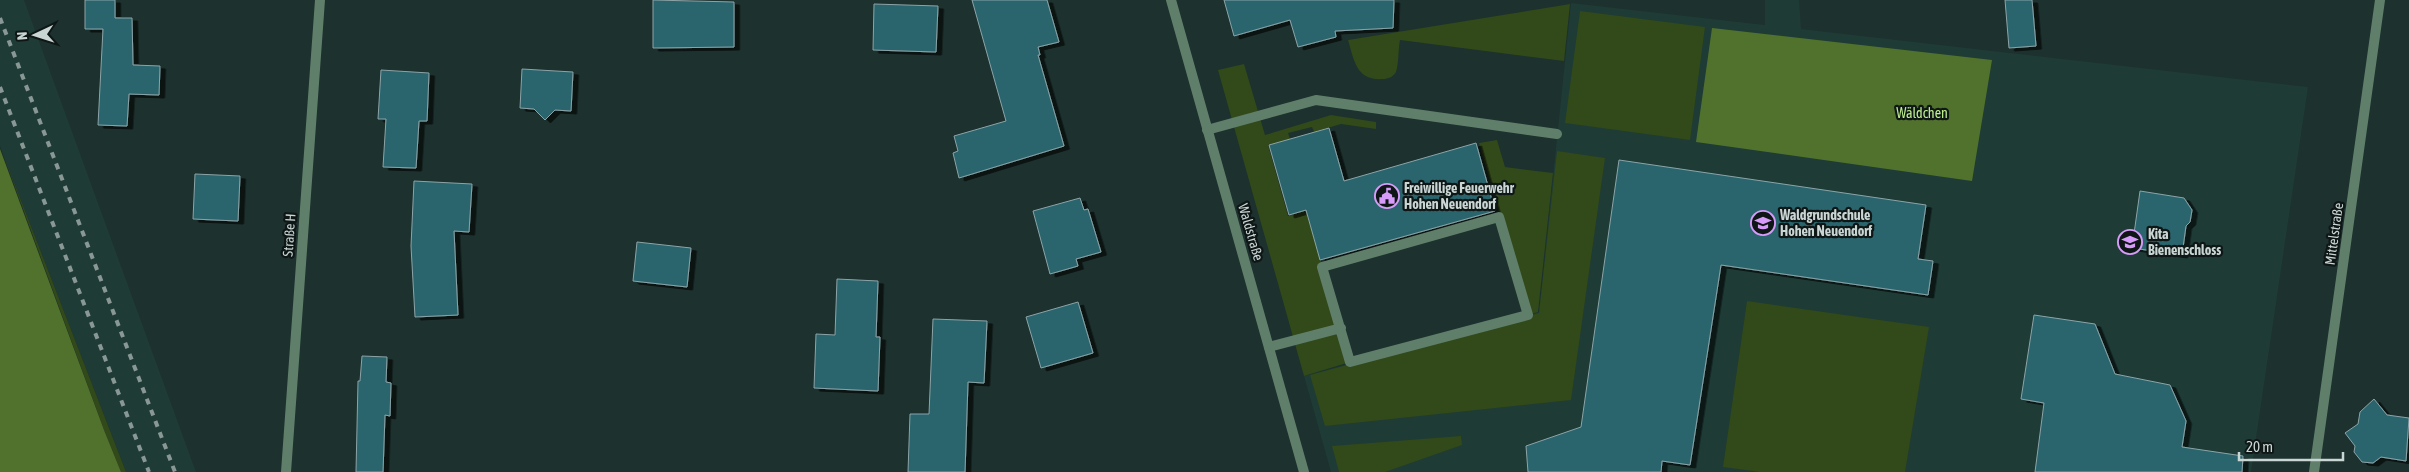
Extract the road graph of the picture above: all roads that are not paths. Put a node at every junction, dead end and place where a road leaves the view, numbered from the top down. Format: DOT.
graph roads {
  1 [pos="320,0"];
  2 [pos="1171,0"];
  3 [pos="2380,0"];
  4 [pos="1207,130"];
  5 [pos="1557,134"];
  6 [pos="1340,328"];
  7 [pos="1269,347"];
  8 [pos="286,472"];
  9 [pos="1304,472"];
  10 [pos="2314,472"];
  1 -- 8 [label="street, Straße H"];
  2 -- 4 [label="street, Waldstraße"];
  3 -- 10 [label="street, Mittelstraße"];
  4 -- 5 [label="street"];
  4 -- 7 [label="street, Waldstraße"];
  6 -- 6 [label="street"];
  6 -- 7 [label="street"];
  7 -- 9 [label="street, Waldstraße"];
}
